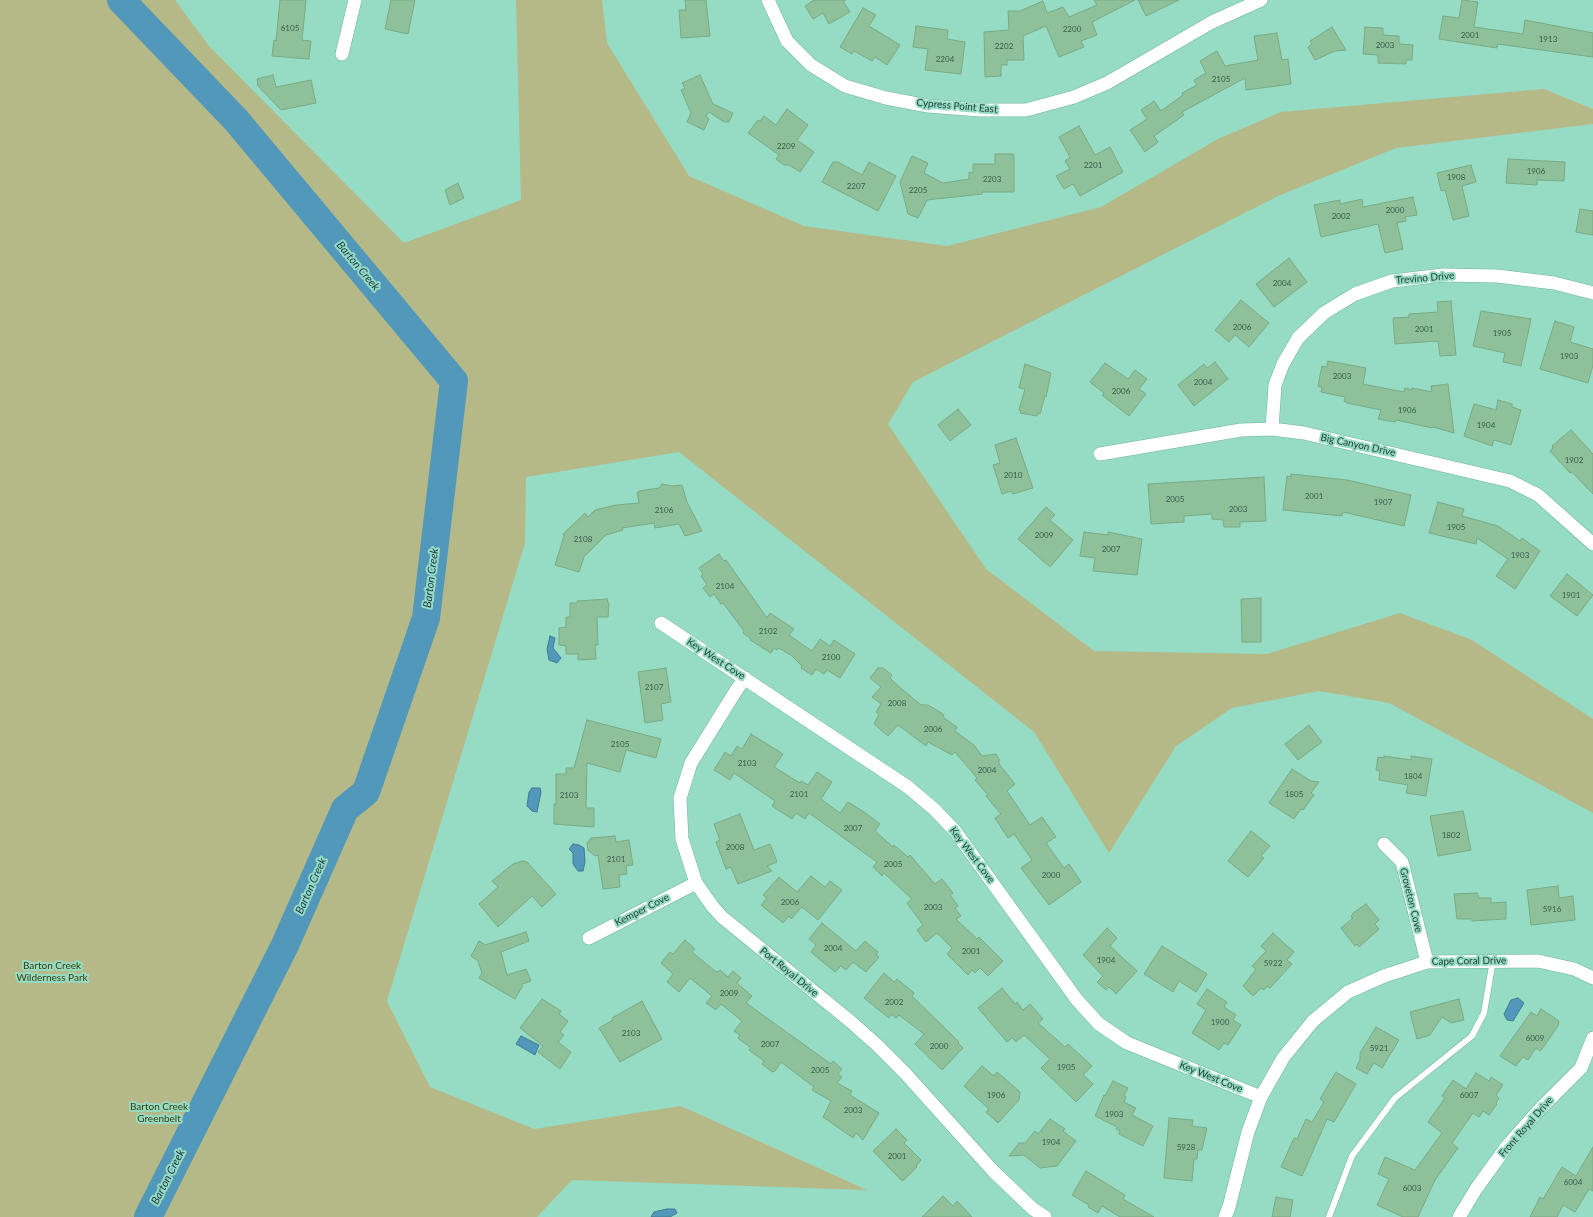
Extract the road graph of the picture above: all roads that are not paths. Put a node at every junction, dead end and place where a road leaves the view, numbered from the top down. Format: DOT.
graph roads {
  1 [pos="355,0"];
  2 [pos="768,0"];
  3 [pos="1261,0"];
  4 [pos="342,54"];
  5 [pos="1593,293"];
  6 [pos="1272,429"];
  7 [pos="1100,454"];
  8 [pos="1593,544"];
  9 [pos="661,623"];
  10 [pos="745,678"];
  11 [pos="1384,844"];
  12 [pos="696,883"];
  13 [pos="589,938"];
  14 [pos="1493,960"];
  15 [pos="1427,962"];
  16 [pos="1593,978"];
  17 [pos="1593,1038"];
  18 [pos="1261,1097"];
  19 [pos="1045,1217"];
  20 [pos="1225,1217"];
  21 [pos="1329,1217"];
  22 [pos="1459,1217"];
  1 -- 4 [label="street"];
  2 -- 3 [label="street, Cypress Point East"];
  5 -- 6 [label="street, Trevino Drive"];
  6 -- 7 [label="street, Big Canyon Drive"];
  6 -- 8 [label="street, Big Canyon Drive"];
  9 -- 10 [label="street, Key West Cove"];
  10 -- 12 [label="street, Port Royal Drive"];
  10 -- 18 [label="street, Key West Cove"];
  11 -- 15 [label="street, Groveton Cove"];
  12 -- 13 [label="street, Kemper Cove"];
  12 -- 19 [label="street, Port Royal Drive"];
  14 -- 15 [label="street, Cape Coral Drive"];
  14 -- 16 [label="street, Cape Coral Drive"];
  14 -- 21 [label="lane"];
  15 -- 18 [label="street, Cape Coral Drive"];
  17 -- 22 [label="street, Front Royal Drive"];
  18 -- 20 [label="street, Cape Coral Drive"];
}
